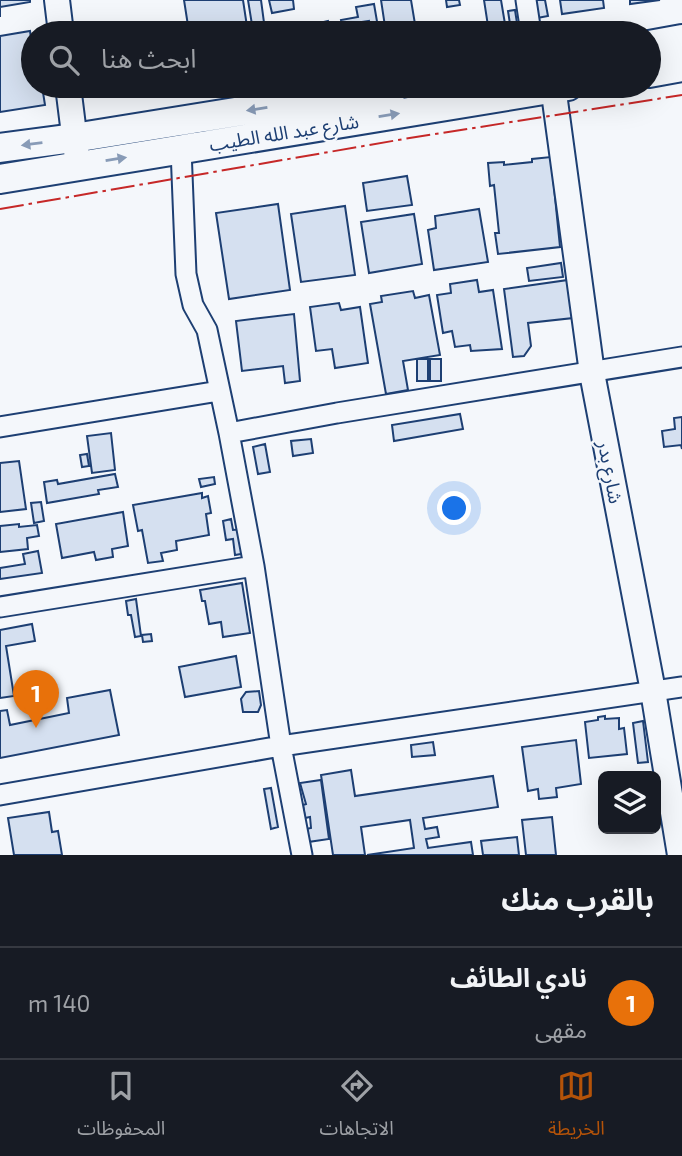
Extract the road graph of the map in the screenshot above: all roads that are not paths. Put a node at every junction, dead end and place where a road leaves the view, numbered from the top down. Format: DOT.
graph roads {
  1 [pos="57,0"];
  2 [pos="526,0"];
  3 [pos="60,21"];
  4 [pos="529,21"];
  5 [pos="682,39"];
  6 [pos="661,43"];
  7 [pos="682,67"];
  8 [pos="661,71"];
  9 [pos="69,98"];
  10 [pos="339,98"];
  11 [pos="485,98"];
  12 [pos="552,98"];
  13 [pos="0,148"];
  14 [pos="181,149"];
  15 [pos="76,152"];
  16 [pos="0,178"];
  17 [pos="682,357"];
  18 [pos="593,373"];
  19 [pos="219,391"];
  20 [pos="0,427"];
  21 [pos="229,433"];
  22 [pos="254,566"];
  23 [pos="0,607"];
  24 [pos="682,687"];
  25 [pos="653,691"];
  26 [pos="281,746"];
  27 [pos="0,794"];
  28 [pos="678,814"];
  29 [pos="302,855"];
  30 [pos="680,855"];
  1 -- 3 [label="street"];
  2 -- 4 [label="street"];
  5 -- 6 [label="main road"];
  7 -- 8 [label="main road"];
  9 -- 15 [label="street"];
  10 -- 15 [label="main road, شارع عبد الله الطيب, one-way"];
  14 -- 11 [label="main road, شارع عبد الله الطيب, one-way"];
  12 -- 18 [label="street, شارع بدر"];
  15 -- 13 [label="main road, شارع عبد الله الطيب, one-way"];
  15 -- 14 [label="main road, شارع عبد الله الطيب, one-way"];
  14 -- 19 [label="street"];
  15 -- 16 [label="main road, شارع عبد الله الطيب"];
  17 -- 18 [label="street"];
  18 -- 21 [label="street"];
  18 -- 25 [label="street, شارع بدر"];
  19 -- 20 [label="street"];
  19 -- 21 [label="street"];
  21 -- 22 [label="street"];
  22 -- 23 [label="street"];
  22 -- 26 [label="street"];
  24 -- 25 [label="street"];
  25 -- 26 [label="street"];
  25 -- 28 [label="street, شارع بدر"];
  26 -- 27 [label="street"];
  26 -- 29 [label="street"];
  28 -- 30 [label="street, شارع بدر"];
}
